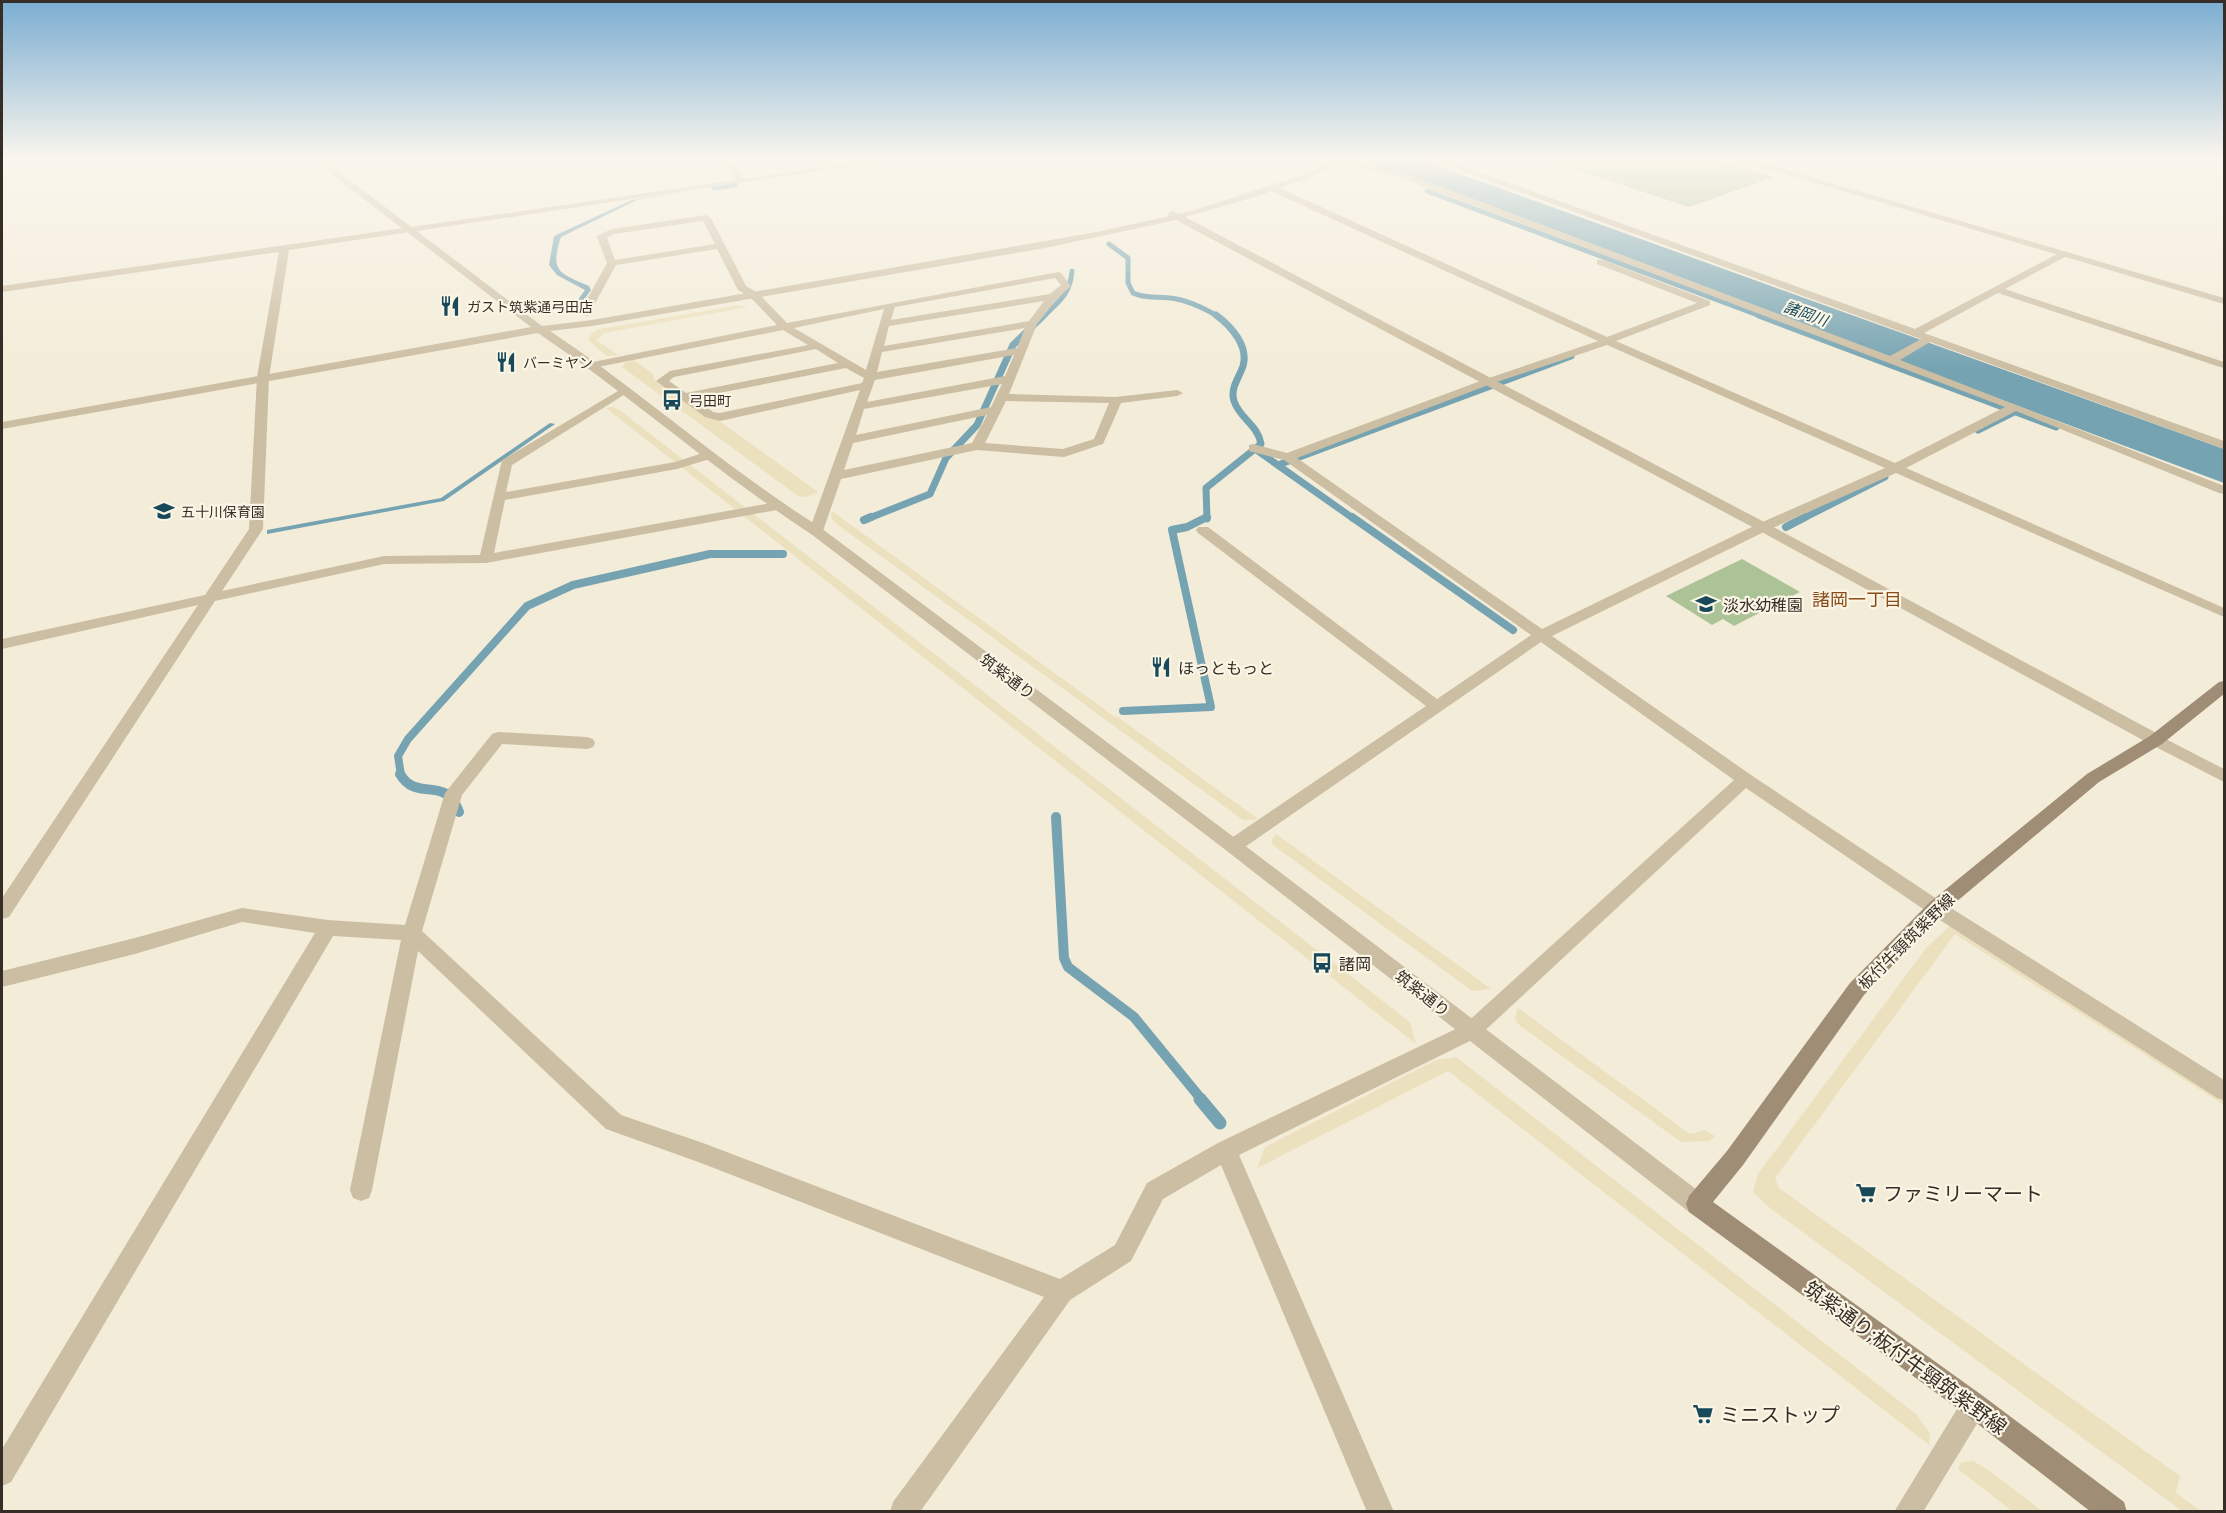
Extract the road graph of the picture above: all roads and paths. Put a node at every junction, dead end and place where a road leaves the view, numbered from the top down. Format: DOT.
graph roads {
  1 [pos="406,228"];
  2 [pos="425,228"];
  3 [pos="641,228"];
  4 [pos="711,228"];
  5 [pos="1098,228"];
  6 [pos="1118,228"];
  7 [pos="1197,228"];
  8 [pos="1359,228"];
  9 [pos="1513,228"];
  10 [pos="1541,228"];
  11 [pos="1622,228"];
  12 [pos="1970,228"];
  13 [pos="409,230"];
  14 [pos="1531,235"];
  15 [pos="721,246"];
  16 [pos="284,249"];
  17 [pos="2062,255"];
  18 [pos="1586,256"];
  19 [pos="612,263"];
  20 [pos="742,288"];
  21 [pos="2,289"];
  22 [pos="1998,290"];
  23 [pos="754,295"];
  24 [pos="1053,297"];
  25 [pos="2224,301"];
  26 [pos="890,305"];
  27 [pos="584,314"];
  28 [pos="884,324"];
  29 [pos="1032,324"];
  30 [pos="784,326"];
  31 [pos="540,329"];
  32 [pos="1914,334"];
  33 [pos="1928,339"];
  34 [pos="1607,340"];
  35 [pos="817,346"];
  36 [pos="877,350"];
  37 [pos="1022,350"];
  38 [pos="1891,360"];
  39 [pos="848,364"];
  40 [pos="2224,364"];
  41 [pos="593,365"];
  42 [pos="263,377"];
  43 [pos="1008,379"];
  44 [pos="868,381"];
  45 [pos="1487,382"];
  46 [pos="623,391"];
  47 [pos="1177,393"];
  48 [pos="684,397"];
  49 [pos="1002,397"];
  50 [pos="1116,400"];
  51 [pos="859,407"];
  52 [pos="2015,407"];
  53 [pos="995,410"];
  54 [pos="2,426"];
  55 [pos="848,440"];
  56 [pos="2224,445"];
  57 [pos="977,446"];
  58 [pos="1253,448"];
  59 [pos="709,455"];
  60 [pos="1288,457"];
  61 [pos="1896,468"];
  62 [pos="835,476"];
  63 [pos="2224,490"];
  64 [pos="499,496"];
  65 [pos="777,506"];
  66 [pos="1763,527"];
  67 [pos="1203,530"];
  68 [pos="816,531"];
  69 [pos="486,559"];
  70 [pos="208,600"];
  71 [pos="2224,613"];
  72 [pos="1540,636"];
  73 [pos="2,644"];
  74 [pos="2224,686"];
  75 [pos="1436,706"];
  76 [pos="2156,740"];
  77 [pos="587,742"];
  78 [pos="2224,776"];
  79 [pos="1745,779"];
  80 [pos="1233,846"];
  81 [pos="1936,908"];
  82 [pos="2,912"];
  83 [pos="327,928"];
  84 [pos="412,933"];
  85 [pos="2,979"];
  86 [pos="1471,1031"];
  87 [pos="2224,1091"];
  88 [pos="1226,1150"];
  89 [pos="361,1190"];
  90 [pos="1697,1204"];
  91 [pos="1062,1292"];
  92 [pos="1974,1405"];
  93 [pos="2,1473"];
  94 [pos="903,1512"];
  95 [pos="1381,1512"];
  96 [pos="1907,1512"];
  97 [pos="2114,1512"];
  1 -- 13 [label="street, 筑紫通り"];
  2 -- 13 [label="street"];
  3 -- 19 [label="street"];
  4 -- 15 [label="street"];
  5 -- 20 [label="street"];
  6 -- 23 [label="street"];
  7 -- 45 [label="street"];
  8 -- 34 [label="street"];
  9 -- 14 [label="street"];
  10 -- 38 [label="street"];
  11 -- 32 [label="street"];
  12 -- 17 [label="street"];
  13 -- 16 [label="street"];
  13 -- 31 [label="street, 筑紫通り"];
  15 -- 19 [label="street"];
  15 -- 20 [label="street"];
  16 -- 21 [label="street"];
  16 -- 42 [label="street"];
  17 -- 22 [label="street"];
  17 -- 25 [label="street"];
  18 -- 34 [label="street"];
  19 -- 27 [label="street"];
  20 -- 23 [label="street"];
  20 -- 27 [label="street"];
  22 -- 32 [label="street"];
  22 -- 40 [label="street"];
  23 -- 30 [label="street"];
  23 -- 31 [label="street"];
  24 -- 26 [label="street"];
  24 -- 28 [label="street"];
  24 -- 29 [label="street"];
  26 -- 28 [label="street"];
  26 -- 30 [label="street"];
  27 -- 31 [label="street"];
  28 -- 36 [label="street"];
  29 -- 36 [label="street"];
  29 -- 37 [label="street"];
  30 -- 35 [label="street"];
  30 -- 41 [label="street"];
  31 -- 41 [label="street, 筑紫通り"];
  31 -- 42 [label="street"];
  32 -- 33 [label="street"];
  33 -- 38 [label="street"];
  33 -- 56 [label="street"];
  34 -- 45 [label="street"];
  34 -- 61 [label="street"];
  35 -- 39 [label="street"];
  35 -- 48 [label="street"];
  36 -- 44 [label="street"];
  37 -- 43 [label="street"];
  37 -- 44 [label="street"];
  38 -- 52 [label="street"];
  39 -- 44 [label="street"];
  39 -- 48 [label="street"];
  41 -- 46 [label="street, 筑紫通り"];
  42 -- 54 [label="street"];
  42 -- 70 [label="street"];
  43 -- 49 [label="street"];
  43 -- 51 [label="street"];
  44 -- 48 [label="street"];
  44 -- 51 [label="street"];
  45 -- 60 [label="street"];
  45 -- 66 [label="street"];
  46 -- 59 [label="street, 筑紫通り"];
  46 -- 64 [label="street"];
  47 -- 50 [label="street"];
  49 -- 50 [label="street"];
  49 -- 53 [label="street"];
  50 -- 57 [label="street"];
  51 -- 55 [label="street"];
  52 -- 61 [label="street"];
  52 -- 63 [label="street"];
  53 -- 55 [label="street"];
  53 -- 57 [label="street"];
  55 -- 62 [label="street"];
  57 -- 62 [label="street"];
  58 -- 60 [label="street"];
  59 -- 64 [label="street"];
  59 -- 65 [label="street, 筑紫通り"];
  60 -- 72 [label="street"];
  61 -- 66 [label="street"];
  61 -- 71 [label="street"];
  62 -- 68 [label="street"];
  64 -- 69 [label="street"];
  65 -- 68 [label="street, 筑紫通り"];
  65 -- 69 [label="street"];
  66 -- 72 [label="street"];
  66 -- 76 [label="street"];
  67 -- 75 [label="street"];
  68 -- 80 [label="street, 筑紫通り"];
  69 -- 70 [label="street"];
  70 -- 73 [label="street"];
  70 -- 82 [label="street"];
  72 -- 75 [label="street"];
  72 -- 79 [label="street"];
  74 -- 76 [label="main road, 板付牛頸筑紫野線"];
  75 -- 80 [label="street"];
  76 -- 78 [label="street"];
  76 -- 81 [label="main road, 板付牛頸筑紫野線"];
  77 -- 84 [label="street"];
  79 -- 81 [label="street"];
  79 -- 86 [label="street"];
  80 -- 86 [label="street, 筑紫通り"];
  81 -- 87 [label="street"];
  81 -- 90 [label="main road, 板付牛頸筑紫野線"];
  83 -- 84 [label="street"];
  83 -- 85 [label="street"];
  83 -- 93 [label="street"];
  84 -- 89 [label="street"];
  84 -- 91 [label="street"];
  86 -- 88 [label="street"];
  86 -- 90 [label="street, 筑紫通り"];
  88 -- 91 [label="street"];
  88 -- 95 [label="street"];
  90 -- 92 [label="main road, 筑紫通り;板付牛頸筑紫野線"];
  91 -- 94 [label="street"];
  92 -- 96 [label="street"];
  92 -- 97 [label="main road, 筑紫通り;板付牛頸筑紫野線"];
}
